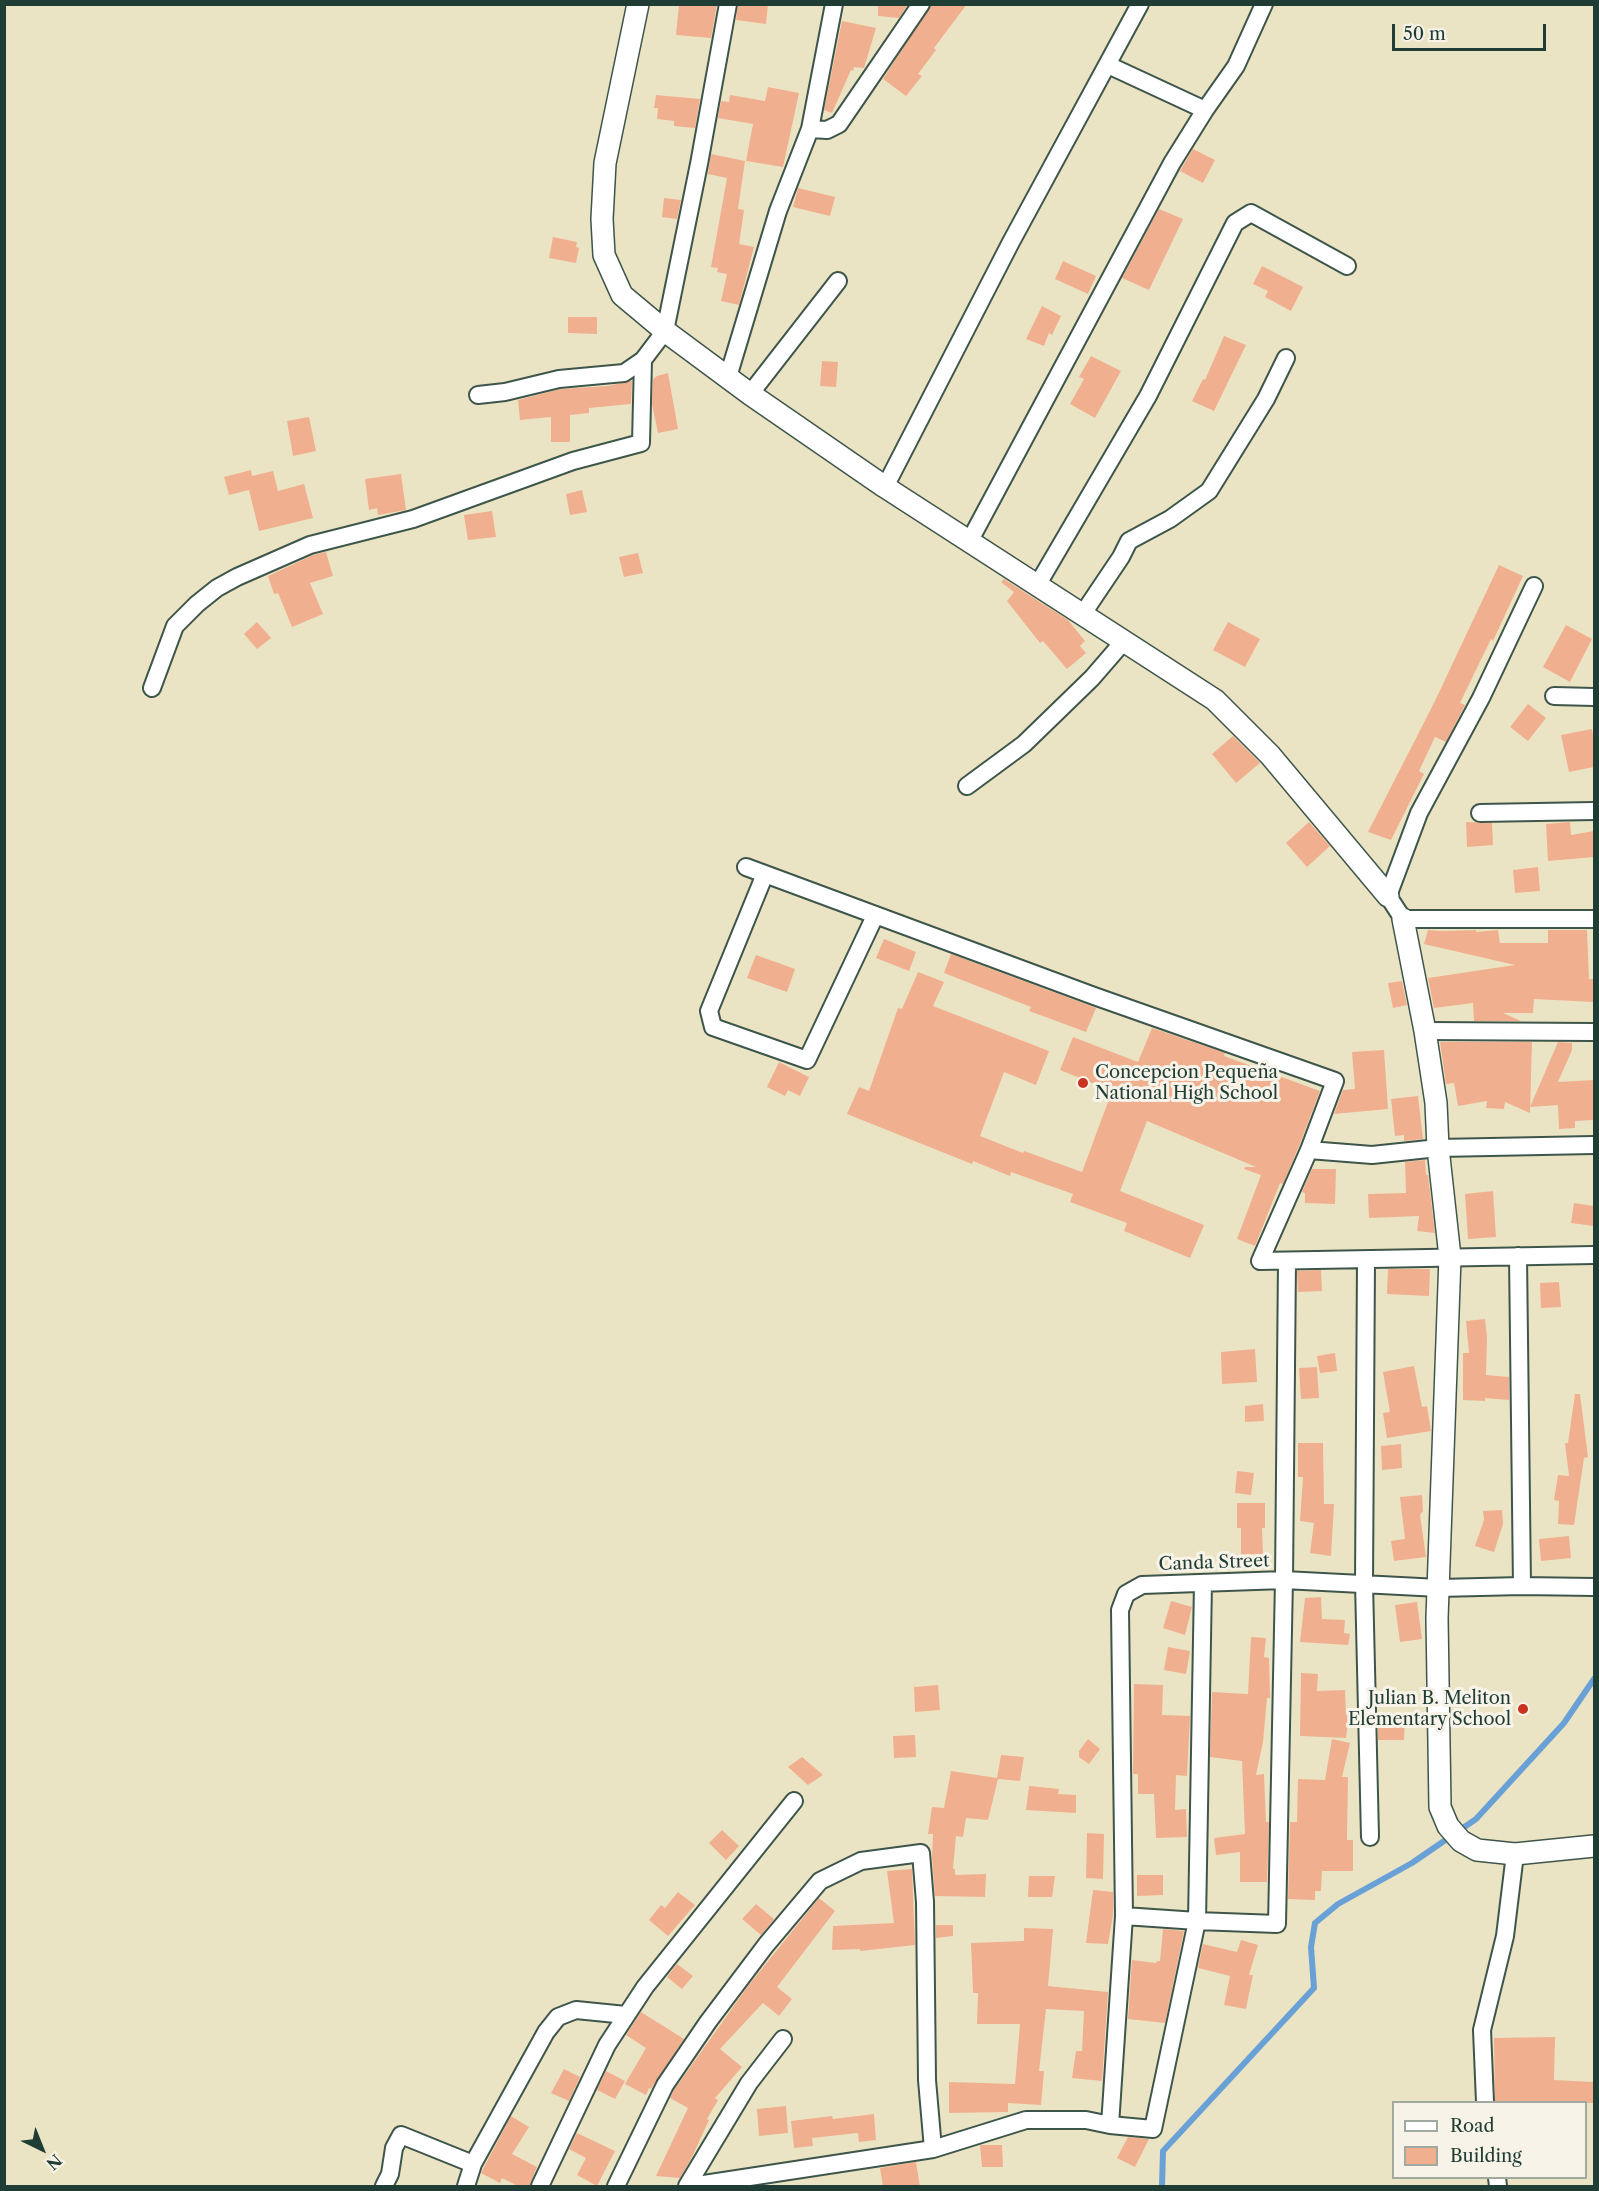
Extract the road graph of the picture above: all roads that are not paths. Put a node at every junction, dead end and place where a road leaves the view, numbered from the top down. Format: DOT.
graph roads {
  1 [pos="638,4"];
  2 [pos="729,4"];
  3 [pos="834,4"];
  4 [pos="921,4"];
  5 [pos="1140,4"];
  6 [pos="1264,4"];
  7 [pos="1108,65"];
  8 [pos="1205,110"];
  9 [pos="810,129"];
  10 [pos="1347,266"];
  11 [pos="838,281"];
  12 [pos="665,331"];
  13 [pos="1286,358"];
  14 [pos="643,360"];
  15 [pos="728,377"];
  16 [pos="478,394"];
  17 [pos="750,394"];
  18 [pos="885,487"];
  19 [pos="969,542"];
  20 [pos="1038,584"];
  21 [pos="1534,586"];
  22 [pos="1082,615"];
  23 [pos="1124,641"];
  24 [pos="152,688"];
  25 [pos="1554,696"];
  26 [pos="1594,697"];
  27 [pos="967,786"];
  28 [pos="1594,811"];
  29 [pos="1480,813"];
  30 [pos="746,867"];
  31 [pos="765,874"];
  32 [pos="1388,896"];
  33 [pos="875,916"];
  34 [pos="1402,919"];
  35 [pos="1594,919"];
  36 [pos="1425,1031"];
  37 [pos="1594,1032"];
  38 [pos="1594,1145"];
  39 [pos="1438,1148"];
  40 [pos="1309,1150"];
  41 [pos="1594,1255"];
  42 [pos="1450,1257"];
  43 [pos="1518,1257"];
  44 [pos="1366,1260"];
  45 [pos="1287,1262"];
  46 [pos="1284,1580"];
  47 [pos="1203,1583"];
  48 [pos="1364,1583"];
  49 [pos="1522,1586"];
  50 [pos="1594,1587"];
  51 [pos="1439,1588"];
  52 [pos="795,1801"];
  53 [pos="1370,1837"];
  54 [pos="1594,1846"];
  55 [pos="1515,1854"];
  56 [pos="1124,1916"];
  57 [pos="1197,1922"];
  58 [pos="626,2015"];
  59 [pos="783,2039"];
  60 [pos="1485,2101"];
  61 [pos="1110,2125"];
  62 [pos="933,2149"];
  63 [pos="473,2164"];
  64 [pos="788,2179"];
  65 [pos="384,2187"];
  66 [pos="466,2187"];
  67 [pos="540,2187"];
  68 [pos="616,2187"];
  69 [pos="689,2187"];
  1 -- 12 [label="street"];
  2 -- 12 [label="street"];
  3 -- 9 [label="street"];
  4 -- 9 [label="street"];
  5 -- 7 [label="street"];
  6 -- 8 [label="street"];
  7 -- 8 [label="street"];
  7 -- 18 [label="street"];
  8 -- 19 [label="street"];
  9 -- 15 [label="street"];
  10 -- 20 [label="street"];
  11 -- 17 [label="street"];
  12 -- 14 [label="street"];
  12 -- 15 [label="street"];
  13 -- 22 [label="street"];
  14 -- 16 [label="street"];
  14 -- 24 [label="street"];
  15 -- 17 [label="street"];
  17 -- 18 [label="street"];
  18 -- 19 [label="street"];
  19 -- 20 [label="street"];
  20 -- 22 [label="street"];
  21 -- 32 [label="street"];
  22 -- 23 [label="street"];
  23 -- 27 [label="street"];
  23 -- 32 [label="street"];
  25 -- 26 [label="street"];
  28 -- 29 [label="street"];
  30 -- 31 [label="street"];
  31 -- 33 [label="street"];
  31 -- 33 [label="street"];
  32 -- 34 [label="street"];
  33 -- 40 [label="street"];
  34 -- 35 [label="street"];
  34 -- 36 [label="street"];
  36 -- 37 [label="street"];
  36 -- 39 [label="street"];
  38 -- 39 [label="street"];
  39 -- 40 [label="street"];
  39 -- 42 [label="street"];
  40 -- 45 [label="street"];
  41 -- 43 [label="street"];
  42 -- 43 [label="street"];
  42 -- 44 [label="street"];
  42 -- 51 [label="street"];
  43 -- 49 [label="street"];
  44 -- 45 [label="street"];
  44 -- 48 [label="street"];
  45 -- 46 [label="street"];
  46 -- 47 [label="street, Canda Street"];
  46 -- 48 [label="street, Canda Street"];
  46 -- 57 [label="street"];
  47 -- 56 [label="street, Canda Street"];
  47 -- 57 [label="street"];
  48 -- 51 [label="street, Canda Street"];
  48 -- 53 [label="street"];
  49 -- 50 [label="street, Canda Street"];
  49 -- 51 [label="street, Canda Street"];
  51 -- 55 [label="street"];
  52 -- 58 [label="street"];
  54 -- 55 [label="street"];
  55 -- 60 [label="street"];
  56 -- 57 [label="street"];
  56 -- 61 [label="street, Canda Street"];
  57 -- 61 [label="street"];
  58 -- 63 [label="street"];
  58 -- 67 [label="street"];
  59 -- 69 [label="street"];
  61 -- 62 [label="street"];
  62 -- 64 [label="street"];
  62 -- 68 [label="street"];
  63 -- 65 [label="street"];
  63 -- 66 [label="street"];
  64 -- 69 [label="street"];
}
